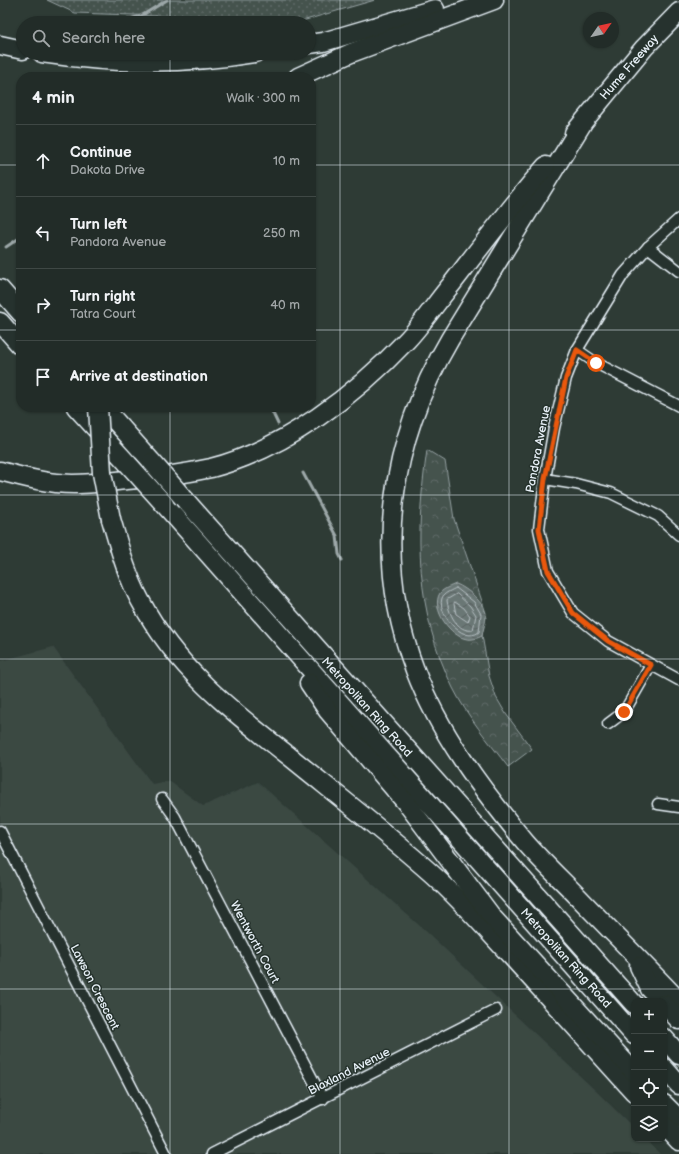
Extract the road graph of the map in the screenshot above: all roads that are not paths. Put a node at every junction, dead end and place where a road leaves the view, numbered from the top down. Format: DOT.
graph roads {
  1 [pos="467,0"];
  2 [pos="494,0"];
  3 [pos="679,12"];
  4 [pos="316,43"];
  5 [pos="0,45"];
  6 [pos="16,48"];
  7 [pos="106,60"];
  8 [pos="190,60"];
  9 [pos="309,72"];
  10 [pos="582,124"];
  11 [pos="679,219"];
  12 [pos="648,247"];
  13 [pos="679,272"];
  14 [pos="0,289"];
  15 [pos="16,307"];
  16 [pos="0,322"];
  17 [pos="16,340"];
  18 [pos="577,350"];
  19 [pos="679,406"];
  20 [pos="81,412"];
  21 [pos="98,412"];
  22 [pos="107,412"];
  23 [pos="0,471"];
  24 [pos="545,479"];
  25 [pos="679,534"];
  26 [pos="268,623"];
  27 [pos="651,665"];
  28 [pos="679,680"];
  29 [pos="608,724"];
  30 [pos="162,799"];
  31 [pos="658,804"];
  32 [pos="679,807"];
  33 [pos="0,831"];
  34 [pos="631,951"];
  35 [pos="658,998"];
  36 [pos="631,1000"];
  37 [pos="679,1001"];
  38 [pos="667,1007"];
  39 [pos="496,1010"];
  40 [pos="679,1020"];
  41 [pos="575,1026"];
  42 [pos="633,1034"];
  43 [pos="665,1034"];
  44 [pos="667,1041"];
  45 [pos="679,1048"];
  46 [pos="679,1055"];
  47 [pos="632,1070"];
  48 [pos="666,1070"];
  49 [pos="631,1085"];
  50 [pos="679,1085"];
  51 [pos="631,1089"];
  52 [pos="323,1099"];
  53 [pos="666,1106"];
  54 [pos="679,1119"];
  55 [pos="667,1122"];
  56 [pos="667,1128"];
  57 [pos="679,1135"];
  58 [pos="679,1141"];
  59 [pos="166,1154"];
  60 [pos="212,1154"];
  1 -- 4 [label="highway"];
  2 -- 9 [label="highway"];
  3 -- 10 [label="highway, Hume Freeway"];
  5 -- 6 [label="highway"];
  7 -- 8 [label="highway"];
  10 -- 23 [label="highway"];
  10 -- 34 [label="highway"];
  11 -- 12 [label="street, Pandora Avenue"];
  12 -- 13 [label="street"];
  12 -- 18 [label="street, Pandora Avenue"];
  14 -- 15 [label="highway"];
  16 -- 17 [label="highway"];
  18 -- 19 [label="street"];
  18 -- 24 [label="street, Pandora Avenue"];
  20 -- 26 [label="highway, Metropolitan Ring Road, bridge"];
  21 -- 41 [label="highway, bridge"];
  22 -- 36 [label="highway, Metropolitan Ring Road, bridge"];
  24 -- 25 [label="street"];
  24 -- 27 [label="street, Pandora Avenue"];
  26 -- 42 [label="highway, Metropolitan Ring Road"];
  26 -- 47 [label="highway"];
  27 -- 28 [label="street, Pandora Avenue"];
  27 -- 29 [label="street"];
  30 -- 52 [label="street, Wentworth Court"];
  31 -- 32 [label="street"];
  33 -- 59 [label="street, Lawson Crescent"];
  34 -- 35 [label="highway"];
  34 -- 37 [label="highway"];
  38 -- 40 [label="highway"];
  39 -- 52 [label="street, Blaxland Avenue"];
  41 -- 49 [label="highway"];
  41 -- 51 [label="highway"];
  43 -- 45 [label="highway"];
  44 -- 46 [label="highway"];
  48 -- 50 [label="highway"];
  52 -- 60 [label="street, Blaxland Avenue"];
  53 -- 54 [label="highway"];
  55 -- 57 [label="highway"];
  56 -- 58 [label="highway"];
}
